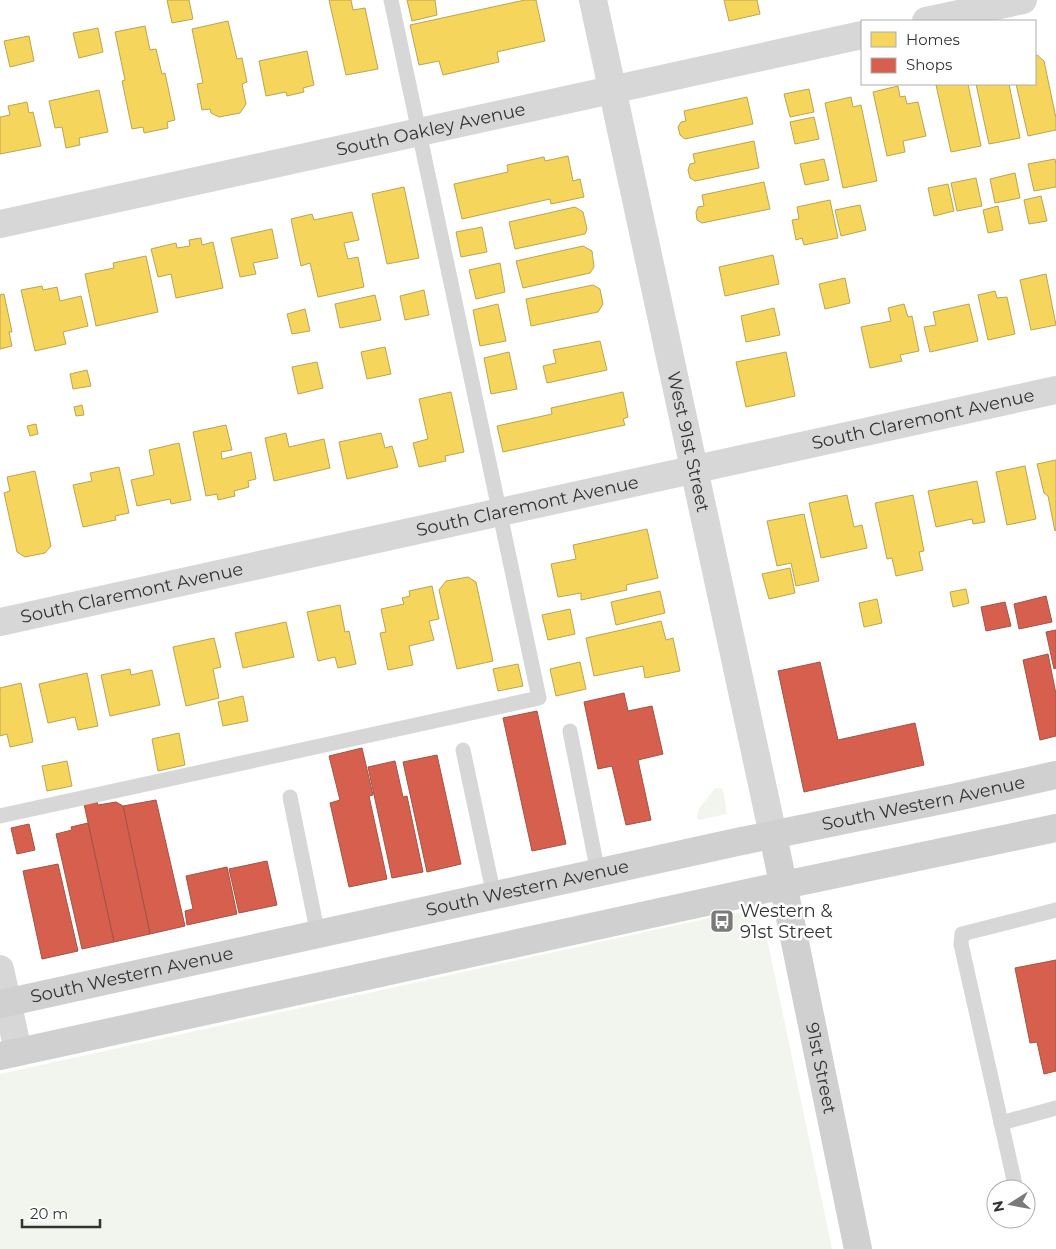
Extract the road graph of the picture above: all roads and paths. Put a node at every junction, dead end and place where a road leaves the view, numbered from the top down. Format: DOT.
graph roads {
  1 [pos="391,0"];
  2 [pos="593,0"];
  3 [pos="1023,0"];
  4 [pos="931,20"];
  5 [pos="861,35"];
  6 [pos="612,90"];
  7 [pos="419,132"];
  8 [pos="0,224"];
  9 [pos="1056,390"];
  10 [pos="694,470"];
  11 [pos="500,512"];
  12 [pos="0,622"];
  13 [pos="570,731"];
  14 [pos="463,750"];
  15 [pos="1056,775"];
  16 [pos="290,797"];
  17 [pos="0,816"];
  18 [pos="1056,828"];
  19 [pos="773,835"];
  20 [pos="598,873"];
  21 [pos="784,886"];
  22 [pos="494,896"];
  23 [pos="1056,910"];
  24 [pos="318,934"];
  25 [pos="0,969"];
  26 [pos="4,1004"];
  27 [pos="9,1053"];
  28 [pos="1056,1108"];
  29 [pos="1001,1123"];
  30 [pos="1014,1179"];
  31 [pos="858,1249"];
  1 -- 7 [label="lane"];
  2 -- 6 [label="street, West 91st Street"];
  3 -- 4 [label="street"];
  5 -- 6 [label="street, South Oakley Avenue"];
  6 -- 7 [label="street, South Oakley Avenue"];
  6 -- 10 [label="street, West 91st Street"];
  7 -- 8 [label="street, South Oakley Avenue"];
  7 -- 11 [label="lane"];
  9 -- 10 [label="street, South Claremont Avenue"];
  10 -- 11 [label="street, South Claremont Avenue"];
  10 -- 19 [label="street, West 91st Street"];
  11 -- 12 [label="street, South Claremont Avenue"];
  11 -- 17 [label="lane"];
  13 -- 20 [label="lane"];
  14 -- 22 [label="lane"];
  15 -- 19 [label="main road, South Western Avenue"];
  16 -- 24 [label="lane"];
  18 -- 21 [label="main road"];
  19 -- 20 [label="main road, South Western Avenue"];
  19 -- 21 [label="main road, West 91st Street"];
  20 -- 22 [label="main road, South Western Avenue"];
  21 -- 27 [label="main road"];
  21 -- 31 [label="main road, 91st Street"];
  22 -- 24 [label="main road, South Western Avenue"];
  23 -- 29 [label="lane"];
  24 -- 26 [label="main road, South Western Avenue"];
  25 -- 26 [label="street"];
  26 -- 27 [label="street"];
  28 -- 29 [label="lane"];
  29 -- 30 [label="lane"];
}
